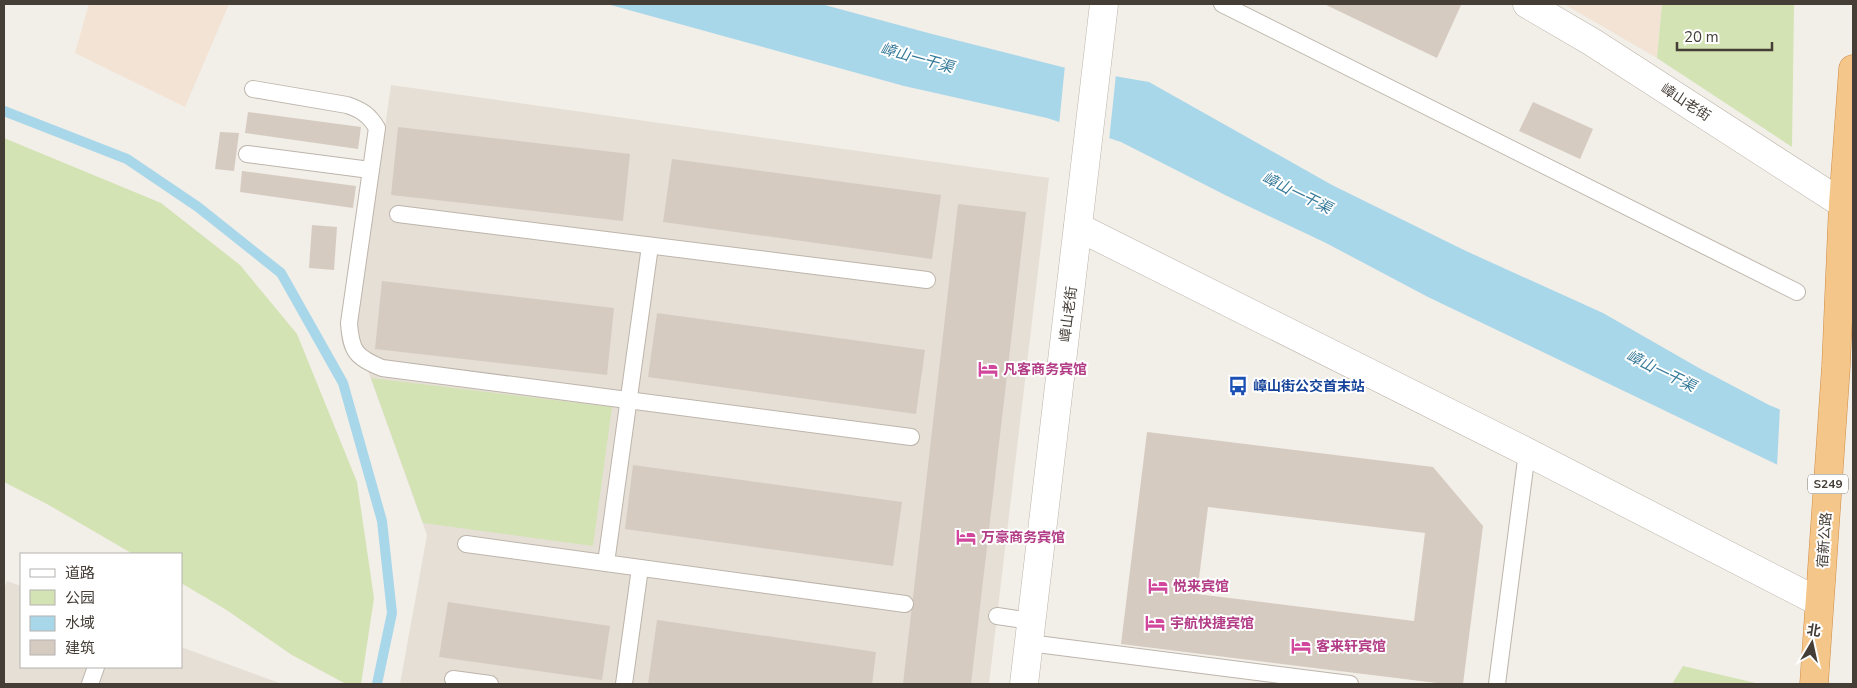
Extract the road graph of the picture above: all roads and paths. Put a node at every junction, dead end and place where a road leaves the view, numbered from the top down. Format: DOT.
graph roads {
  1 [pos="1104,4"];
  2 [pos="1222,4"];
  3 [pos="1527,4"];
  4 [pos="1853,69"];
  5 [pos="253,89"];
  6 [pos="247,154"];
  7 [pos="370,170"];
  8 [pos="1844,204"];
  9 [pos="398,214"];
  10 [pos="1078,227"];
  11 [pos="650,246"];
  12 [pos="927,280"];
  13 [pos="1797,292"];
  14 [pos="629,400"];
  15 [pos="911,437"];
  16 [pos="1527,452"];
  17 [pos="466,544"];
  18 [pos="606,564"];
  19 [pos="640,568"];
  20 [pos="1819,602"];
  21 [pos="905,604"];
  22 [pos="997,616"];
  23 [pos="1030,632"];
  24 [pos="96,668"];
  25 [pos="453,679"];
  26 [pos="90,684"];
  27 [pos="490,684"];
  28 [pos="624,684"];
  29 [pos="1024,684"];
  30 [pos="1350,684"];
  31 [pos="1498,684"];
  32 [pos="1814,684"];
  1 -- 10 [label="street, 嶂山老街"];
  2 -- 13 [label="lane"];
  3 -- 8 [label="street, 嶂山老街"];
  4 -- 8 [label="highway, 宿新公路"];
  5 -- 7 [label="lane"];
  6 -- 7 [label="lane"];
  7 -- 14 [label="lane"];
  8 -- 20 [label="highway, 宿新公路 / S249"];
  9 -- 11 [label="lane"];
  10 -- 16 [label="street"];
  10 -- 23 [label="street, 嶂山老街"];
  11 -- 12 [label="lane"];
  11 -- 14 [label="lane"];
  14 -- 15 [label="lane"];
  14 -- 18 [label="lane"];
  16 -- 20 [label="street"];
  16 -- 31 [label="lane"];
  17 -- 18 [label="lane"];
  18 -- 19 [label="lane"];
  19 -- 21 [label="lane"];
  19 -- 28 [label="lane"];
  20 -- 32 [label="highway, 宿新公路"];
  22 -- 23 [label="lane"];
  23 -- 29 [label="street, 嶂山老街"];
  23 -- 30 [label="lane"];
  24 -- 26 [label="lane"];
  25 -- 27 [label="lane"];
}
